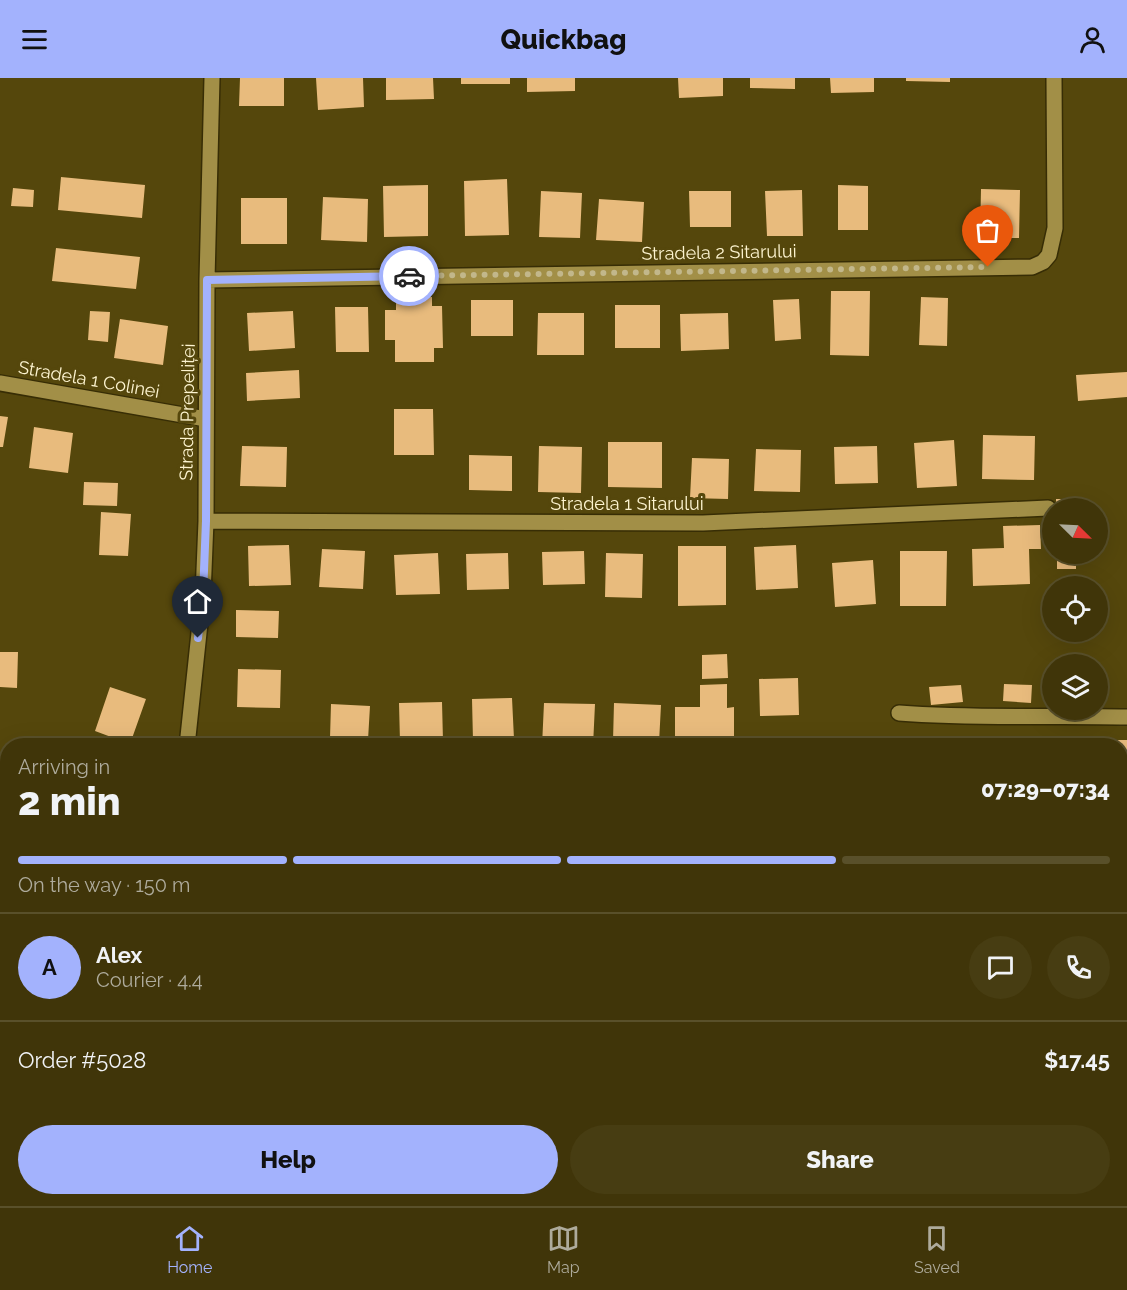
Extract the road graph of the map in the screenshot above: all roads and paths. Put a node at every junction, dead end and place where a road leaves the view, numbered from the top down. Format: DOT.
graph roads {
  1 [pos="212,78"];
  2 [pos="1054,78"];
  3 [pos="207,280"];
  4 [pos="0,383"];
  5 [pos="206,419"];
  6 [pos="1042,508"];
  7 [pos="206,521"];
  8 [pos="899,713"];
  9 [pos="1127,717"];
  10 [pos="188,738"];
  1 -- 3 [label="street, Strada Prepeliței"];
  2 -- 3 [label="street, Stradela 2 Sitarului"];
  3 -- 5 [label="street, Strada Prepeliței"];
  4 -- 5 [label="street, Stradela 1 Colinei"];
  5 -- 7 [label="street, Strada Prepeliței"];
  6 -- 7 [label="street, Stradela 1 Sitarului"];
  7 -- 10 [label="street, Strada Prepeliței"];
  8 -- 9 [label="street"];
}
